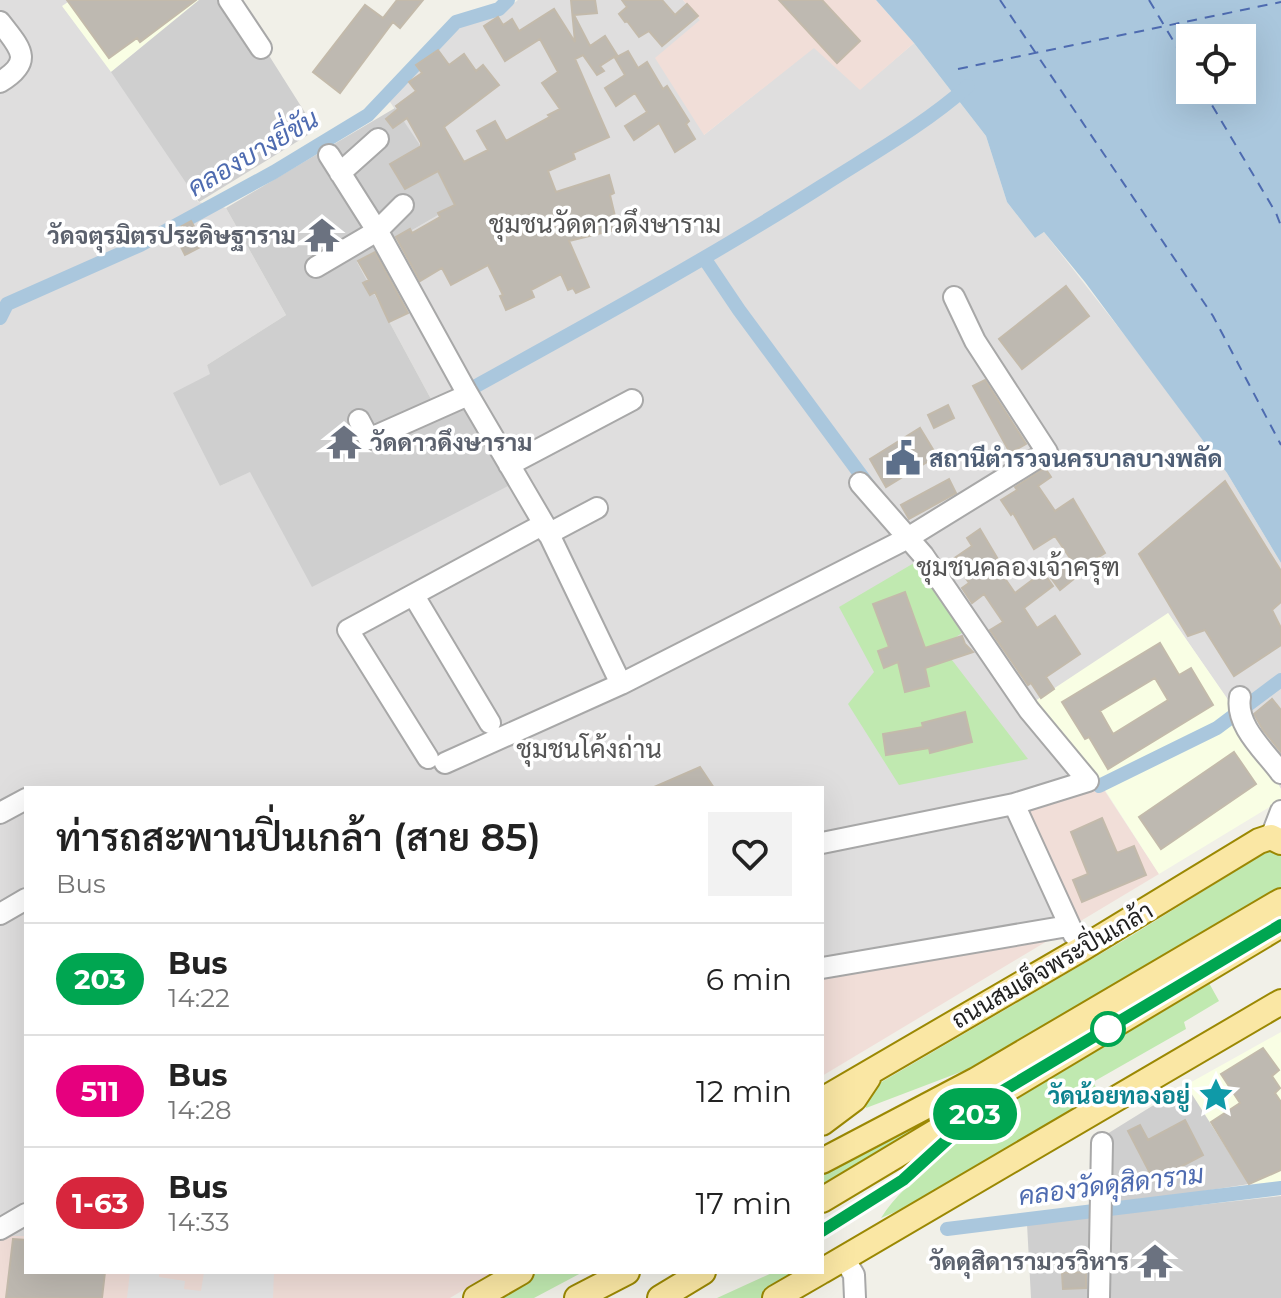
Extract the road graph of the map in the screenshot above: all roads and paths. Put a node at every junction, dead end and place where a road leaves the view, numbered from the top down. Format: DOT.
graph roads {
  1 [pos="229,0"];
  2 [pos="0,22"];
  3 [pos="261,48"];
  4 [pos="0,82"];
  5 [pos="378,139"];
  6 [pos="403,205"];
  7 [pos="377,231"];
  8 [pos="316,267"];
  9 [pos="954,297"];
  10 [pos="468,395"];
  11 [pos="632,400"];
  12 [pos="359,420"];
  13 [pos="509,465"];
  14 [pos="860,483"];
  15 [pos="597,508"];
  16 [pos="546,529"];
  17 [pos="906,539"];
  18 [pos="414,596"];
  19 [pos="621,684"];
  20 [pos="1240,697"];
  21 [pos="490,723"];
  22 [pos="1281,773"];
  23 [pos="24,800"];
  24 [pos="1014,804"];
  25 [pos="1281,811"];
  26 [pos="0,813"];
  27 [pos="1276,840"];
  28 [pos="824,843"];
  29 [pos="24,900"];
  30 [pos="1281,901"];
  31 [pos="0,914"];
  32 [pos="1281,925"];
  33 [pos="1068,926"];
  34 [pos="1083,948"];
  35 [pos="824,968"];
  36 [pos="1188,969"];
  37 [pos="1281,1002"];
  38 [pos="873,1070"];
  39 [pos="824,1099"];
  40 [pos="1087,1115"];
  41 [pos="824,1122"];
  42 [pos="824,1160"];
  43 [pos="824,1199"];
  44 [pos="24,1215"];
  45 [pos="0,1229"];
  46 [pos="844,1258"];
  47 [pos="824,1269"];
  48 [pos="518,1274"];
  49 [pos="700,1274"];
  50 [pos="816,1274"];
  51 [pos="608,1284"];
  52 [pos="476,1298"];
  53 [pos="577,1298"];
  54 [pos="660,1298"];
  55 [pos="775,1298"];
  56 [pos="855,1298"];
  57 [pos="1099,1298"];
  1 -- 3 [label="street"];
  2 -- 4 [label="street"];
  5 -- 7 [label="street"];
  6 -- 7 [label="street"];
  7 -- 8 [label="street"];
  7 -- 10 [label="street"];
  9 -- 17 [label="street"];
  10 -- 12 [label="street"];
  10 -- 13 [label="street"];
  11 -- 13 [label="street"];
  13 -- 16 [label="street"];
  14 -- 17 [label="street"];
  15 -- 16 [label="street"];
  16 -- 18 [label="street"];
  16 -- 19 [label="street"];
  17 -- 19 [label="street"];
  17 -- 24 [label="street"];
  18 -- 19 [label="street"];
  18 -- 21 [label="street"];
  20 -- 22 [label="street"];
  23 -- 26 [label="street"];
  24 -- 28 [label="street"];
  24 -- 33 [label="street"];
  25 -- 27 [label="street"];
  27 -- 34 [label="main road, ถนนสมเด็จพระปิ่นเกล้า"];
  29 -- 31 [label="street"];
  30 -- 36 [label="main road"];
  32 -- 36 [label="main road"];
  33 -- 34 [label="street"];
  33 -- 35 [label="street"];
  34 -- 38 [label="main road, ถนนสมเด็จพระปิ่นเกล้า"];
  36 -- 42 [label="main road"];
  36 -- 43 [label="main road"];
  37 -- 40 [label="main road"];
  38 -- 39 [label="main road, ถนนสมเด็จพระปิ่นเกล้า"];
  38 -- 41 [label="main road"];
  40 -- 46 [label="main road"];
  40 -- 57 [label="street"];
  44 -- 45 [label="street"];
  46 -- 47 [label="main road"];
  46 -- 56 [label="street"];
  48 -- 52 [label="main road"];
  49 -- 54 [label="main road"];
  50 -- 55 [label="main road"];
  51 -- 53 [label="main road"];
}
